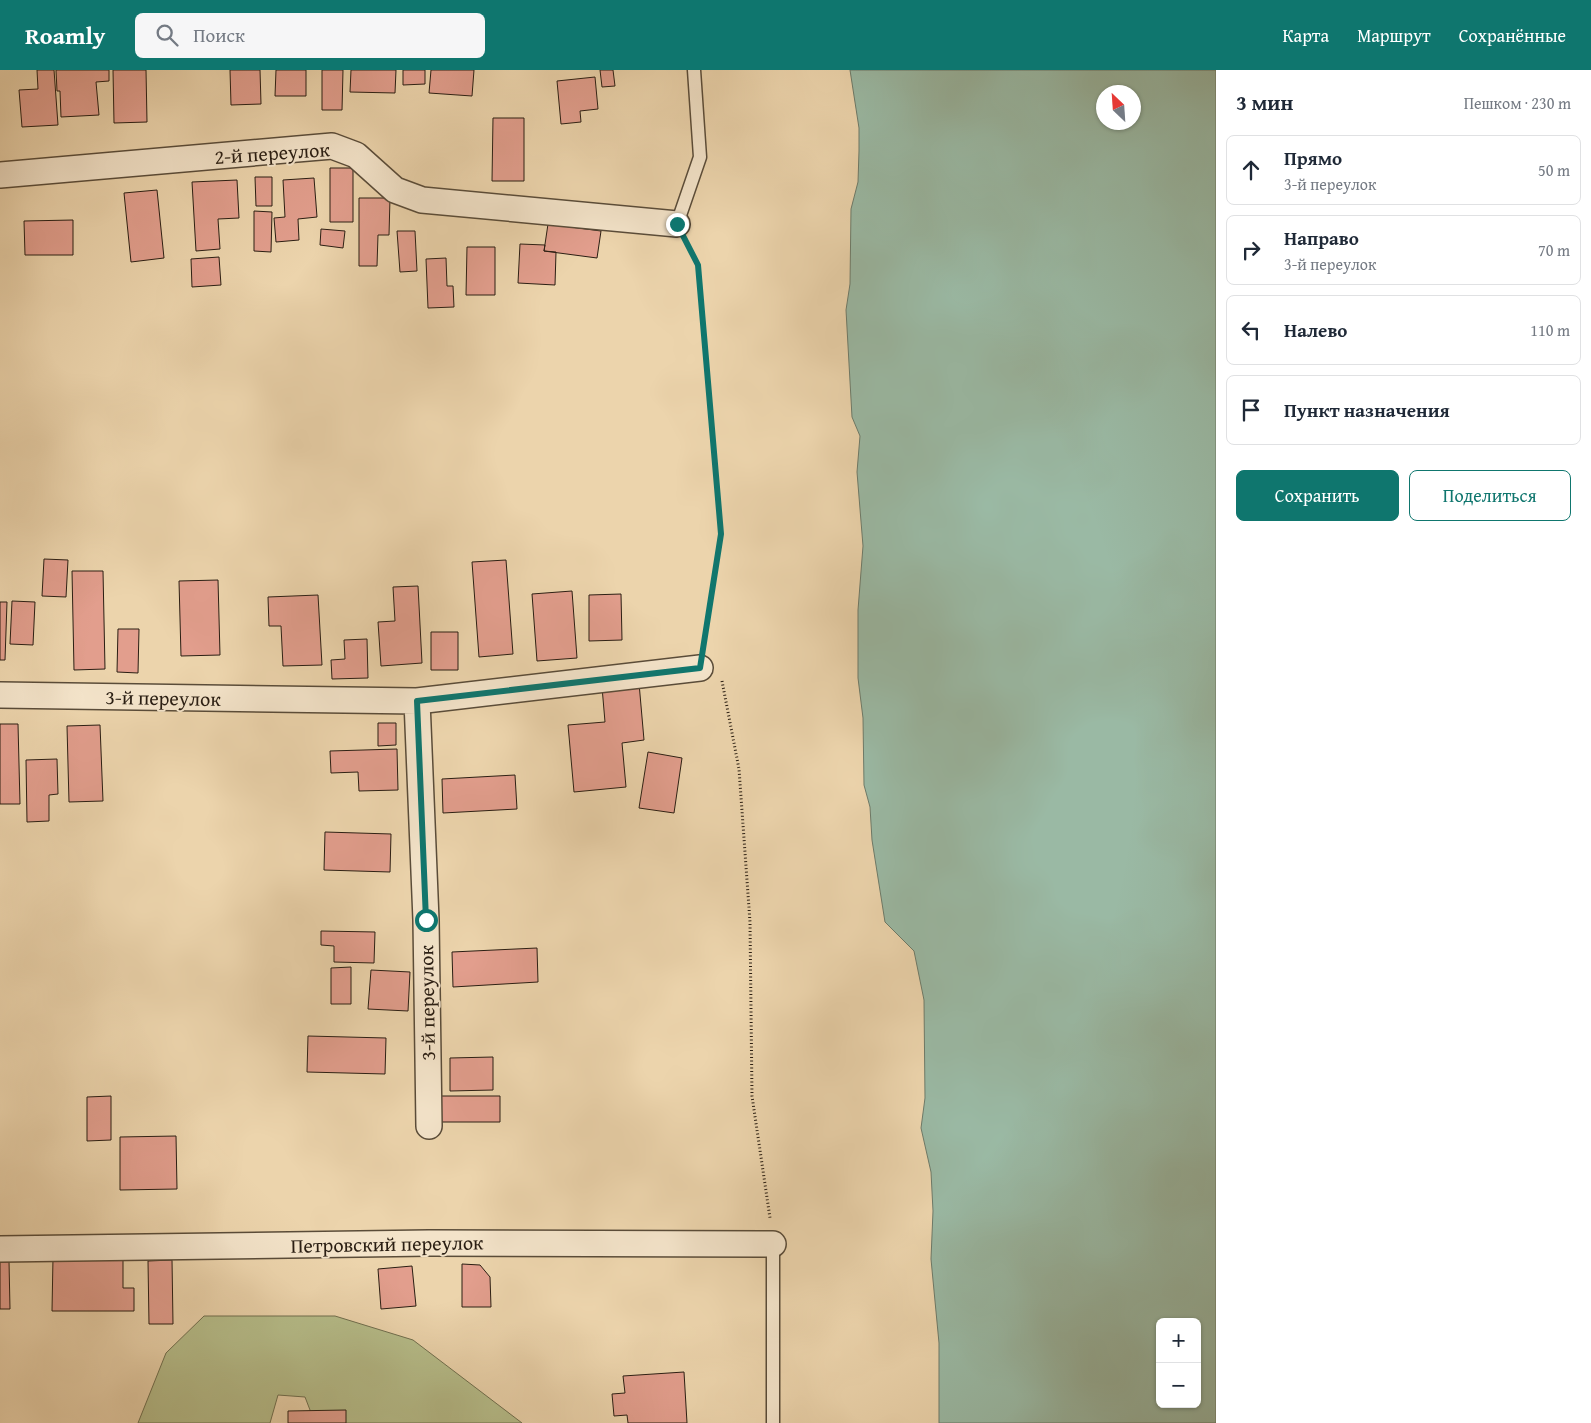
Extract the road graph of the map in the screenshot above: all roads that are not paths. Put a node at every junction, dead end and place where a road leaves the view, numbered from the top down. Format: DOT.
graph roads {
  1 [pos="694,70"];
  2 [pos="0,175"];
  3 [pos="677,224"];
  4 [pos="700,668"];
  5 [pos="0,695"];
  6 [pos="417,701"];
  7 [pos="428,1126"];
  8 [pos="773,1244"];
  9 [pos="0,1249"];
  10 [pos="773,1423"];
  1 -- 3 [label="lane"];
  2 -- 3 [label="street, 2-й переулок"];
  4 -- 6 [label="street, 3-й переулок"];
  5 -- 6 [label="street, 3-й переулок"];
  6 -- 7 [label="street, 3-й переулок"];
  8 -- 9 [label="street, Петровский переулок"];
  8 -- 10 [label="lane"];
}
